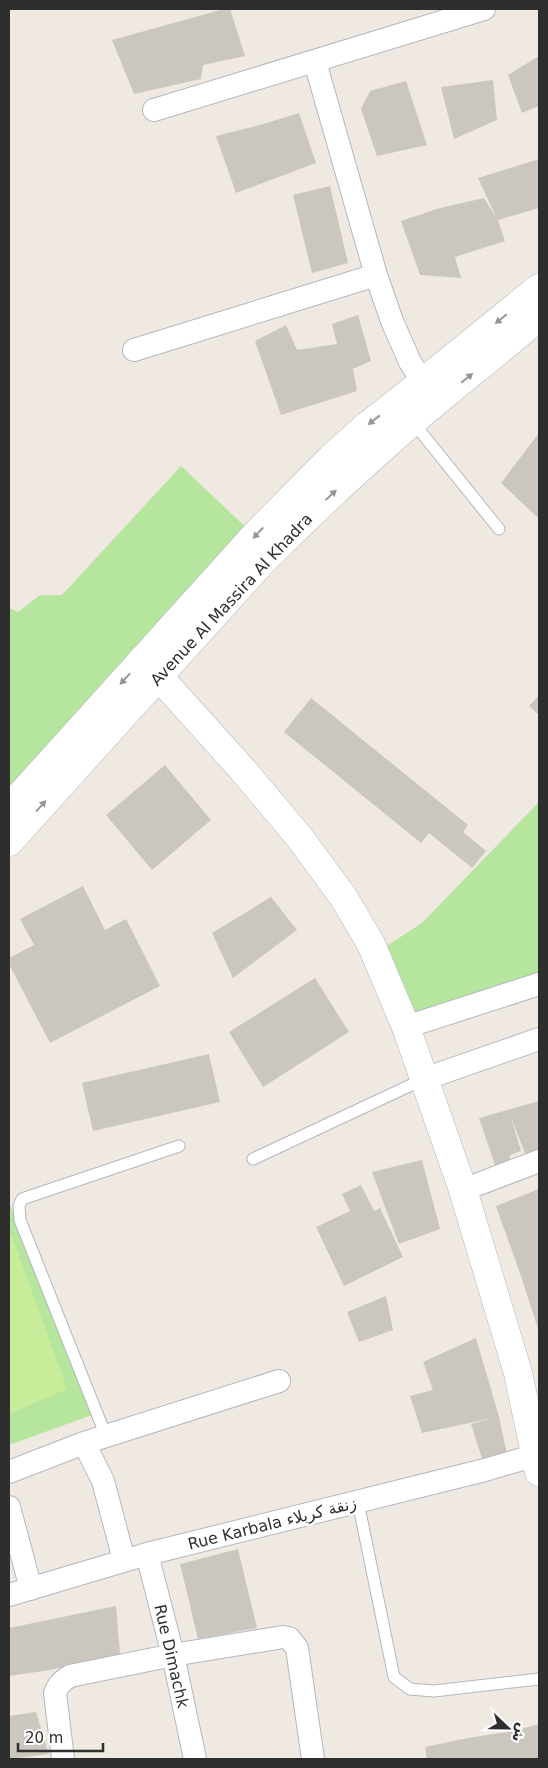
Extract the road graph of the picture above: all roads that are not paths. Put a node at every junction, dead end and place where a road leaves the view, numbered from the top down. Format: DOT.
graph roads {
  1 [pos="484,9"];
  2 [pos="314,62"];
  3 [pos="154,110"];
  4 [pos="376,275"];
  5 [pos="539,288"];
  6 [pos="539,317"];
  7 [pos="134,350"];
  8 [pos="430,392"];
  9 [pos="405,412"];
  10 [pos="499,529"];
  11 [pos="151,668"];
  12 [pos="9,808"];
  13 [pos="9,842"];
  14 [pos="539,984"];
  15 [pos="406,1027"];
  16 [pos="539,1039"];
  17 [pos="424,1079"];
  18 [pos="179,1146"];
  19 [pos="253,1159"];
  20 [pos="539,1161"];
  21 [pos="463,1190"];
  22 [pos="279,1381"];
  23 [pos="106,1436"];
  24 [pos="84,1443"];
  25 [pos="538,1463"];
  26 [pos="9,1472"];
  27 [pos="358,1502"];
  28 [pos="9,1507"];
  29 [pos="147,1554"];
  30 [pos="124,1560"];
  31 [pos="30,1589"];
  32 [pos="9,1595"];
  33 [pos="173,1655"];
  34 [pos="539,1678"];
  35 [pos="63,1759"];
  36 [pos="195,1759"];
  37 [pos="313,1759"];
  1 -- 2 [label="street"];
  2 -- 3 [label="street"];
  2 -- 4 [label="street"];
  4 -- 7 [label="street"];
  4 -- 8 [label="street"];
  5 -- 8 [label="main road, Avenue Al Massira Al Khadra, one-way"];
  8 -- 6 [label="main road, Avenue Al Massira Al Khadra, one-way"];
  8 -- 9 [label="main road, Avenue Al Massira Al Khadra"];
  9 -- 10 [label="lane"];
  9 -- 11 [label="main road, Avenue Al Massira Al Khadra"];
  11 -- 12 [label="main road, Avenue Al Massira Al Khadra, one-way"];
  13 -- 11 [label="main road, Avenue Al Massira Al Khadra, one-way"];
  11 -- 15 [label="main road"];
  14 -- 15 [label="street"];
  15 -- 17 [label="main road"];
  16 -- 17 [label="street"];
  17 -- 19 [label="lane"];
  17 -- 21 [label="main road"];
  18 -- 23 [label="lane"];
  20 -- 21 [label="street"];
  21 -- 25 [label="main road"];
  22 -- 23 [label="street"];
  23 -- 24 [label="street"];
  24 -- 26 [label="street"];
  24 -- 30 [label="street"];
  25 -- 27 [label="street, Rue Karbala زنقة كربلاء"];
  27 -- 29 [label="street, Rue Karbala زنقة كربلاء"];
  27 -- 34 [label="lane"];
  28 -- 31 [label="street"];
  29 -- 30 [label="street, Rue Karbala زنقة كربلاء"];
  29 -- 33 [label="street, Rue Dimachk"];
  30 -- 31 [label="street, Rue Karbala زنقة كربلاء"];
  31 -- 32 [label="street, Rue Karbala زنقة كربلاء"];
  33 -- 35 [label="street"];
  33 -- 36 [label="street, Rue Dimachk"];
  33 -- 37 [label="street"];
}
